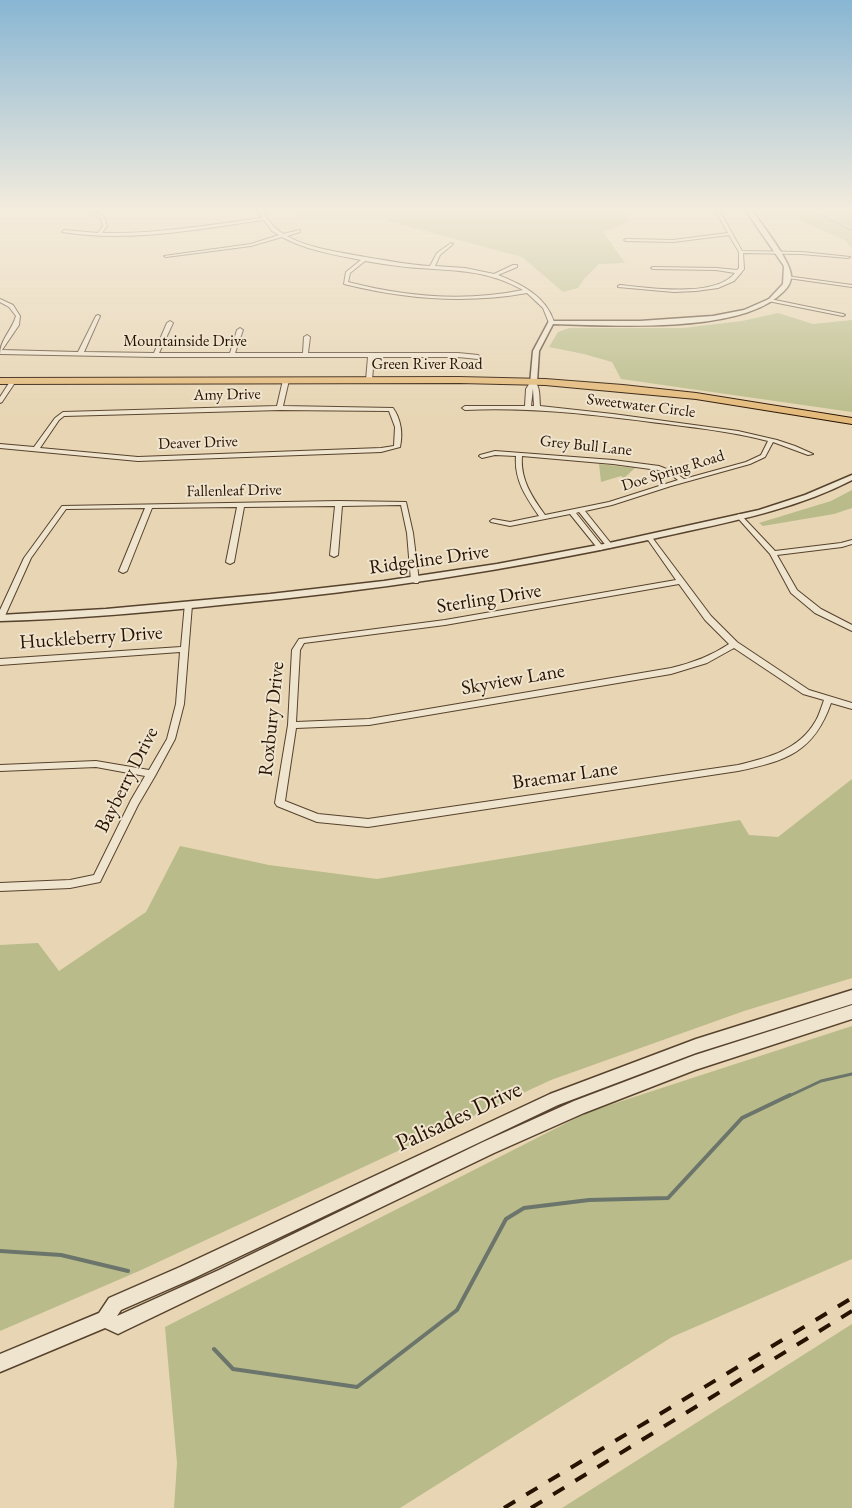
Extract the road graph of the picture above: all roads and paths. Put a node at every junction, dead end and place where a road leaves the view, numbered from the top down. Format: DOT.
graph roads {
  1 [pos="347,278"];
  2 [pos="505,278"];
  3 [pos="733,278"];
  4 [pos="788,278"];
  5 [pos="798,278"];
  6 [pos="620,286"];
  7 [pos="852,286"];
  8 [pos="528,291"];
  9 [pos="0,300"];
  10 [pos="770,300"];
  11 [pos="843,315"];
  12 [pos="98,316"];
  13 [pos="551,322"];
  14 [pos="170,323"];
  15 [pos="240,330"];
  16 [pos="307,337"];
  17 [pos="0,351"];
  18 [pos="80,354"];
  19 [pos="156,355"];
  20 [pos="232,355"];
  21 [pos="305,355"];
  22 [pos="371,355"];
  23 [pos="478,357"];
  24 [pos="286,380"];
  25 [pos="369,380"];
  26 [pos="0,381"];
  27 [pos="13,381"];
  28 [pos="533,382"];
  29 [pos="0,401"];
  30 [pos="280,408"];
  31 [pos="465,408"];
  32 [pos="528,408"];
  33 [pos="537,409"];
  34 [pos="852,421"];
  35 [pos="771,441"];
  36 [pos="0,446"];
  37 [pos="398,447"];
  38 [pos="36,449"];
  39 [pos="518,454"];
  40 [pos="810,454"];
  41 [pos="482,456"];
  42 [pos="852,477"];
  43 [pos="683,481"];
  44 [pos="339,503"];
  45 [pos="241,505"];
  46 [pos="149,506"];
  47 [pos="582,511"];
  48 [pos="573,513"];
  49 [pos="739,516"];
  50 [pos="544,518"];
  51 [pos="493,521"];
  52 [pos="649,537"];
  53 [pos="852,542"];
  54 [pos="606,547"];
  55 [pos="773,553"];
  56 [pos="334,555"];
  57 [pos="230,562"];
  58 [pos="123,571"];
  59 [pos="415,581"];
  60 [pos="681,582"];
  61 [pos="188,606"];
  62 [pos="0,618"];
  63 [pos="852,628"];
  64 [pos="302,641"];
  65 [pos="734,644"];
  66 [pos="185,649"];
  67 [pos="0,662"];
  68 [pos="828,700"];
  69 [pos="852,706"];
  70 [pos="292,725"];
  71 [pos="0,768"];
  72 [pos="152,774"];
  73 [pos="280,803"];
  74 [pos="0,887"];
  75 [pos="852,997"];
  76 [pos="852,1012"];
  77 [pos="106,1319"];
  78 [pos="0,1363"];
  1 -- 8 [label="street"];
  2 -- 8 [label="street"];
  3 -- 6 [label="street"];
  4 -- 10 [label="street"];
  5 -- 7 [label="street"];
  8 -- 13 [label="street"];
  9 -- 17 [label="street"];
  10 -- 11 [label="street"];
  10 -- 13 [label="street"];
  12 -- 18 [label="street"];
  13 -- 28 [label="street"];
  14 -- 19 [label="street"];
  15 -- 20 [label="street"];
  16 -- 21 [label="street"];
  17 -- 18 [label="street, Mountainside Drive"];
  18 -- 19 [label="street, Mountainside Drive"];
  19 -- 20 [label="street, Mountainside Drive"];
  20 -- 21 [label="street, Mountainside Drive"];
  21 -- 22 [label="street, Mountainside Drive"];
  22 -- 23 [label="street"];
  22 -- 25 [label="street"];
  24 -- 25 [label="main road, Green River Road"];
  24 -- 27 [label="main road, Green River Road"];
  24 -- 30 [label="street"];
  25 -- 28 [label="main road, Green River Road"];
  26 -- 27 [label="main road, Green River Road"];
  27 -- 29 [label="street"];
  28 -- 32 [label="street"];
  28 -- 33 [label="street"];
  28 -- 34 [label="main road, Green River Road"];
  30 -- 37 [label="street, Amy Drive"];
  30 -- 38 [label="street, Amy Drive"];
  31 -- 32 [label="street, Sweetwater Circle"];
  32 -- 33 [label="street, Sweetwater Circle"];
  33 -- 35 [label="street, Sweetwater Circle"];
  35 -- 40 [label="street, Sweetwater Circle"];
  35 -- 43 [label="street, Doe Spring Road"];
  36 -- 38 [label="street, Deaver Drive"];
  37 -- 38 [label="street, Deaver Drive"];
  39 -- 41 [label="street, Grey Bull Lane"];
  39 -- 43 [label="street, Grey Bull Lane"];
  39 -- 50 [label="street"];
  42 -- 49 [label="street, Ridgeline Drive"];
  43 -- 47 [label="street, Doe Spring Road"];
  44 -- 45 [label="street, Fallenleaf Drive"];
  44 -- 56 [label="street"];
  44 -- 59 [label="street, Fallenleaf Drive"];
  45 -- 46 [label="street, Fallenleaf Drive"];
  45 -- 57 [label="street"];
  46 -- 58 [label="street"];
  46 -- 62 [label="street, Fallenleaf Drive"];
  47 -- 48 [label="street, Doe Spring Road"];
  47 -- 54 [label="street"];
  48 -- 50 [label="street, Doe Spring Road"];
  48 -- 54 [label="street"];
  49 -- 52 [label="street, Ridgeline Drive"];
  49 -- 55 [label="street"];
  50 -- 51 [label="street, Doe Spring Road"];
  52 -- 54 [label="street, Ridgeline Drive"];
  52 -- 60 [label="street"];
  53 -- 55 [label="street"];
  54 -- 59 [label="street, Ridgeline Drive"];
  55 -- 63 [label="street"];
  59 -- 61 [label="street, Ridgeline Drive"];
  60 -- 64 [label="street, Sterling Drive"];
  60 -- 65 [label="street"];
  61 -- 62 [label="street, Ridgeline Drive"];
  61 -- 66 [label="street, Bayberry Drive"];
  64 -- 70 [label="street, Roxbury Drive"];
  65 -- 68 [label="street"];
  65 -- 70 [label="street, Skyview Lane"];
  66 -- 67 [label="street, Huckleberry Drive"];
  66 -- 72 [label="street, Bayberry Drive"];
  68 -- 69 [label="street"];
  68 -- 73 [label="street, Braemar Lane"];
  70 -- 73 [label="street, Roxbury Drive"];
  71 -- 72 [label="street"];
  72 -- 74 [label="street, Bayberry Drive"];
  75 -- 77 [label="street, Palisades Drive"];
  76 -- 77 [label="street, Palisades Drive"];
  77 -- 78 [label="street, Palisades Drive"];
}
